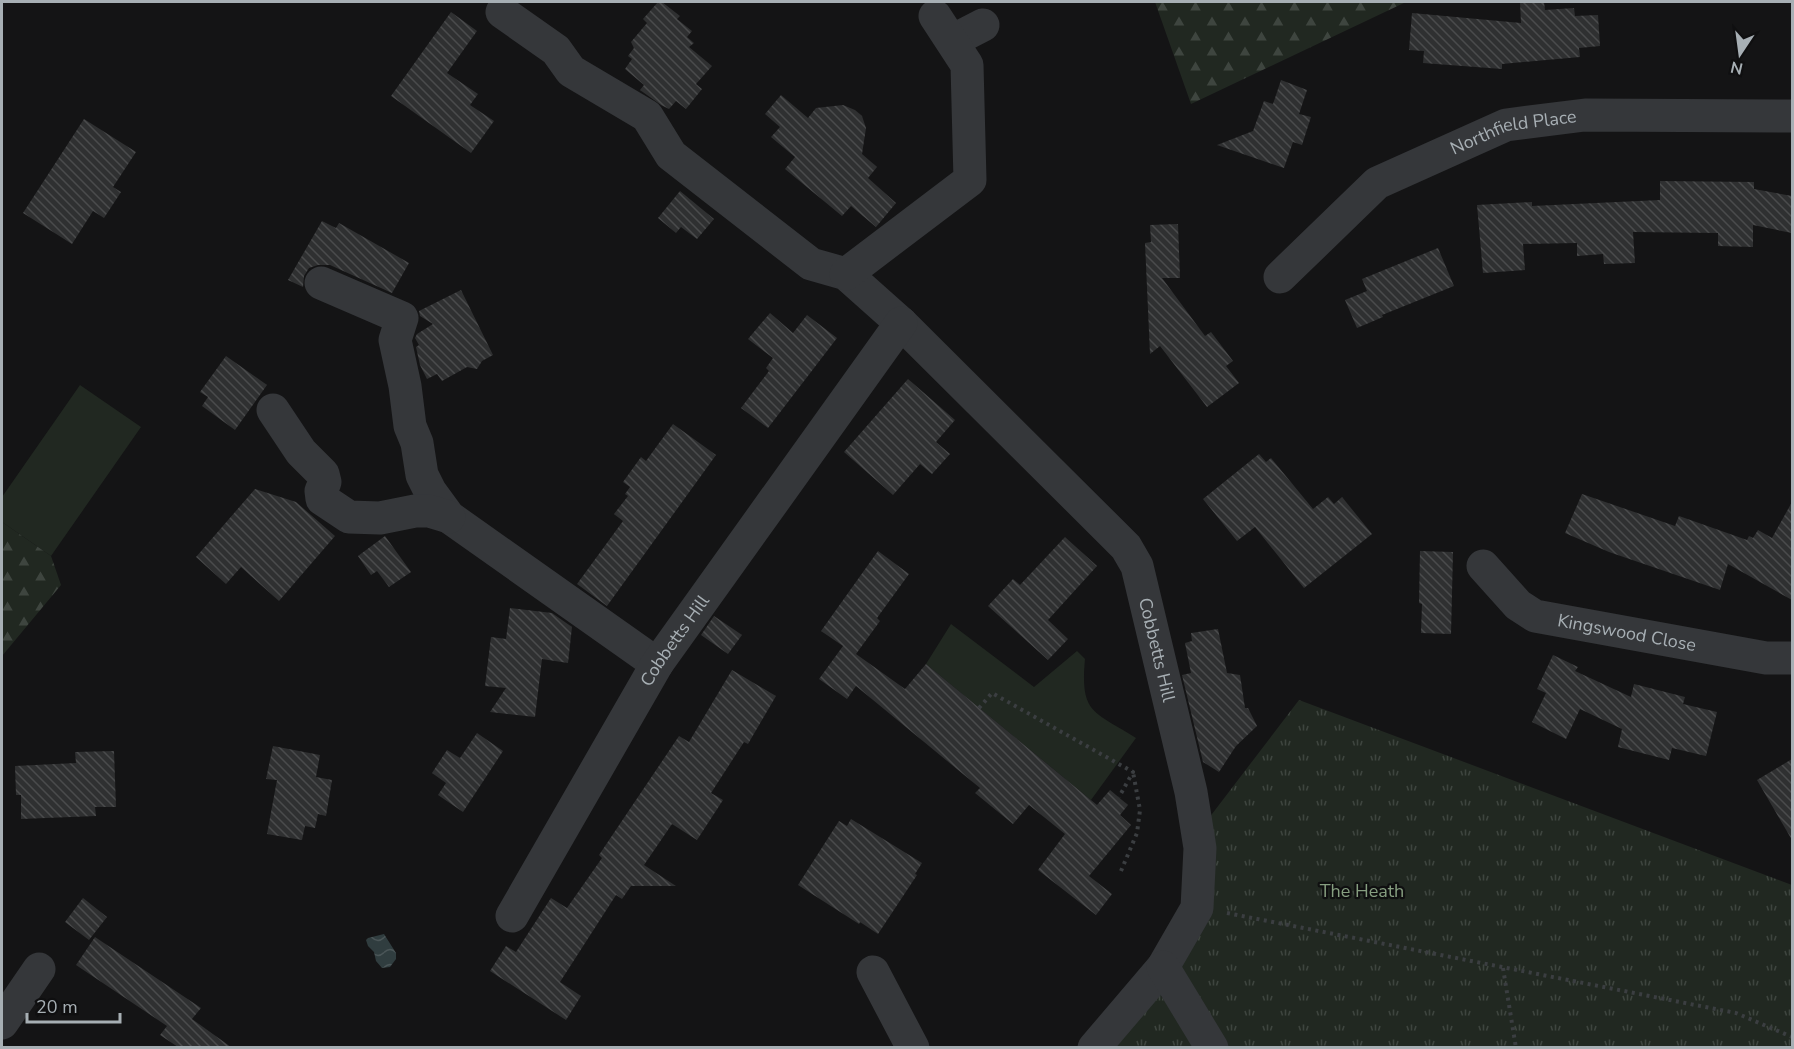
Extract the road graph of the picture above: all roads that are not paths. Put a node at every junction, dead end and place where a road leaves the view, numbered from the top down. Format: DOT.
graph roads {
  1 [pos="502,12"];
  2 [pos="983,25"];
  3 [pos="1792,116"];
  4 [pos="846,274"];
  5 [pos="1281,277"];
  6 [pos="321,283"];
  7 [pos="901,323"];
  8 [pos="273,410"];
  9 [pos="449,517"];
  10 [pos="1483,566"];
  11 [pos="1792,658"];
  12 [pos="657,664"];
  13 [pos="512,916"];
  14 [pos="1163,967"];
  15 [pos="39,969"];
  16 [pos="873,972"];
  17 [pos="2,1023"];
  18 [pos="914,1047"];
  19 [pos="1094,1047"];
  20 [pos="1212,1047"];
  1 -- 4 [label="street, Cobbetts Hill"];
  2 -- 4 [label="street"];
  3 -- 5 [label="street, Northfield Place"];
  4 -- 7 [label="street, Cobbetts Hill"];
  6 -- 9 [label="street"];
  7 -- 12 [label="street, Cobbetts Hill"];
  7 -- 14 [label="street, Cobbetts Hill"];
  8 -- 9 [label="street"];
  9 -- 12 [label="street"];
  10 -- 11 [label="street, Kingswood Close"];
  12 -- 13 [label="street, Cobbetts Hill"];
  14 -- 19 [label="street, Cobbetts Hill"];
  14 -- 20 [label="street"];
  15 -- 17 [label="street"];
  16 -- 18 [label="street"];
}
